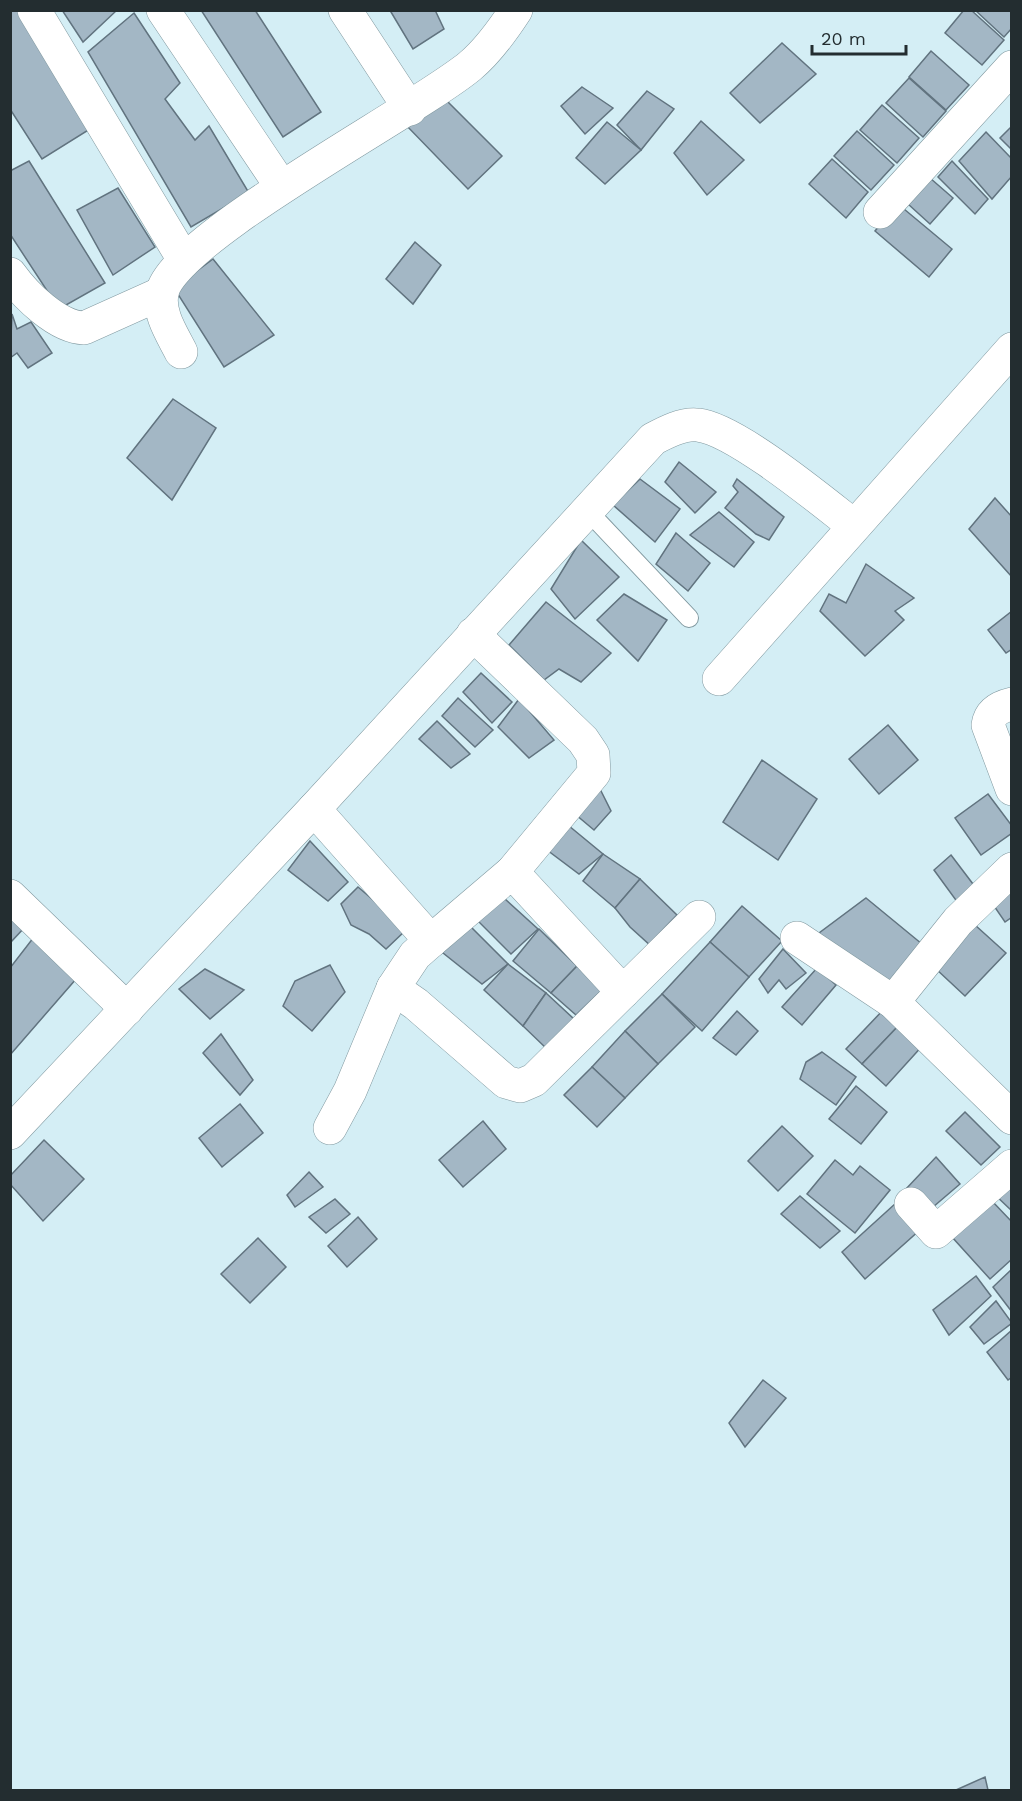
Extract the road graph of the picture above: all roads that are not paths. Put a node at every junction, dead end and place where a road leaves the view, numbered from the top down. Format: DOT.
graph roads {
  1 [pos="33,10"];
  2 [pos="163,10"];
  3 [pos="345,10"];
  4 [pos="516,10"];
  5 [pos="1011,67"];
  6 [pos="410,109"];
  7 [pos="281,186"];
  8 [pos="880,212"];
  9 [pos="184,260"];
  10 [pos="10,274"];
  11 [pos="162,293"];
  12 [pos="1011,349"];
  13 [pos="181,352"];
  14 [pos="587,510"];
  15 [pos="854,526"];
  16 [pos="689,618"];
  17 [pos="473,634"];
  18 [pos="720,679"];
  19 [pos="1011,704"];
  20 [pos="1011,789"];
  21 [pos="314,809"];
  22 [pos="1011,870"];
  23 [pos="512,872"];
  24 [pos="10,896"];
  25 [pos="699,917"];
  26 [pos="797,938"];
  27 [pos="431,941"];
  28 [pos="393,988"];
  29 [pos="622,992"];
  30 [pos="893,1002"];
  31 [pos="127,1009"];
  32 [pos="1011,1118"];
  33 [pos="12,1128"];
  34 [pos="330,1128"];
  35 [pos="1011,1166"];
  36 [pos="911,1204"];
  1 -- 9 [label="street"];
  2 -- 7 [label="street"];
  3 -- 6 [label="street"];
  4 -- 6 [label="street"];
  5 -- 8 [label="street"];
  6 -- 7 [label="street"];
  7 -- 9 [label="street"];
  9 -- 11 [label="street"];
  10 -- 11 [label="street"];
  11 -- 13 [label="street"];
  12 -- 15 [label="street"];
  14 -- 15 [label="street"];
  14 -- 16 [label="lane"];
  14 -- 17 [label="street"];
  15 -- 18 [label="street"];
  17 -- 21 [label="street"];
  17 -- 23 [label="street"];
  19 -- 20 [label="street"];
  21 -- 27 [label="street"];
  21 -- 31 [label="street"];
  22 -- 30 [label="street"];
  23 -- 27 [label="street"];
  23 -- 29 [label="street"];
  24 -- 31 [label="street"];
  25 -- 29 [label="street"];
  26 -- 30 [label="street"];
  27 -- 28 [label="street"];
  28 -- 29 [label="street"];
  28 -- 34 [label="street"];
  30 -- 32 [label="street"];
  31 -- 33 [label="street"];
  35 -- 36 [label="street"];
}
